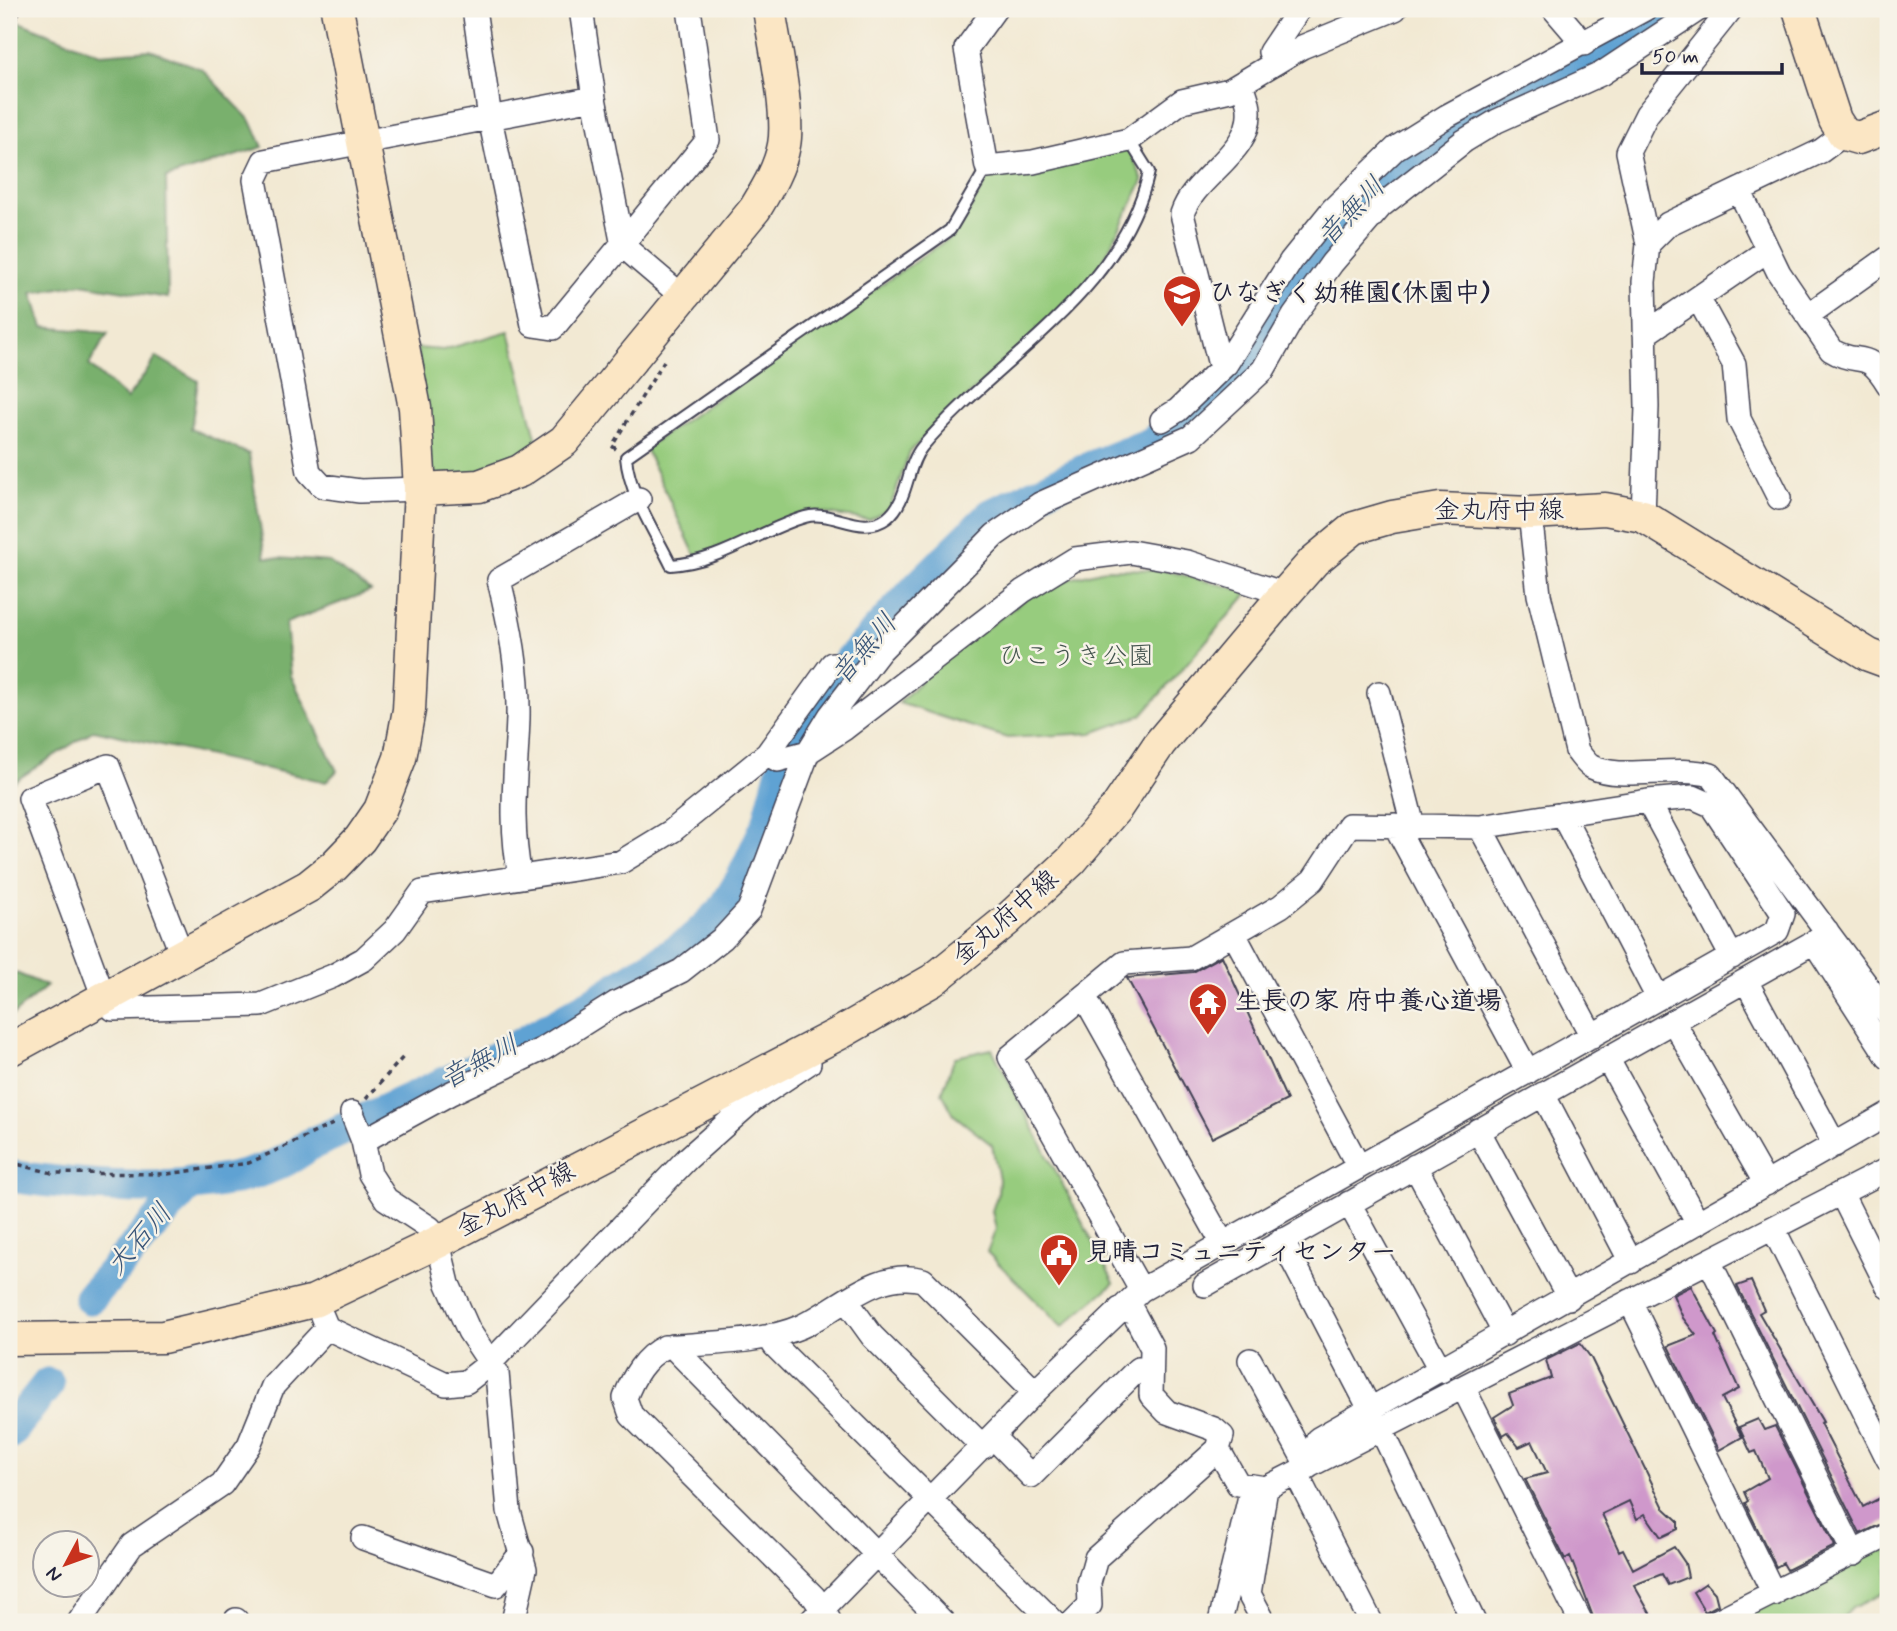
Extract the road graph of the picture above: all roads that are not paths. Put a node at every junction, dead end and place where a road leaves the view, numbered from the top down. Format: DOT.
graph roads {
  1 [pos="15,9"];
  2 [pos="337,9"];
  3 [pos="474,9"];
  4 [pos="581,9"];
  5 [pos="689,9"];
  6 [pos="769,9"];
  7 [pos="995,9"];
  8 [pos="1299,9"];
  9 [pos="1395,9"];
  10 [pos="1554,9"];
  11 [pos="1645,9"];
  12 [pos="1699,9"];
  13 [pos="1731,9"];
  14 [pos="1799,9"];
  15 [pos="9,18"];
  16 [pos="1584,44"];
  17 [pos="1275,63"];
  18 [pos="1242,83"];
  19 [pos="594,98"];
  20 [pos="490,118"];
  21 [pos="1888,127"];
  22 [pos="1844,134"];
  23 [pos="1129,139"];
  24 [pos="364,142"];
  25 [pos="987,167"];
  26 [pos="1739,190"];
  27 [pos="1648,244"];
  28 [pos="623,246"];
  29 [pos="1768,250"];
  30 [pos="1888,258"];
  31 [pos="683,297"];
  32 [pos="1698,298"];
  33 [pos="1808,315"];
  34 [pos="1645,334"];
  35 [pos="1226,364"];
  36 [pos="1888,384"];
  37 [pos="1162,420"];
  38 [pos="421,489"];
  39 [pos="1779,498"];
  40 [pos="639,499"];
  41 [pos="1530,513"];
  42 [pos="1643,516"];
  43 [pos="1285,594"];
  44 [pos="1888,663"];
  45 [pos="832,664"];
  46 [pos="1379,693"];
  47 [pos="808,752"];
  48 [pos="772,757"];
  49 [pos="1648,801"];
  50 [pos="1562,814"];
  51 [pos="1736,823"];
  52 [pos="1404,826"];
  53 [pos="1480,827"];
  54 [pos="520,877"];
  55 [pos="1235,936"];
  56 [pos="1821,937"];
  57 [pos="182,955"];
  58 [pos="1732,957"];
  59 [pos="1746,981"];
  60 [pos="1084,996"];
  61 [pos="104,998"];
  62 [pos="1658,998"];
  63 [pos="1888,1014"];
  64 [pos="1673,1021"];
  65 [pos="842,1032"];
  66 [pos="1592,1036"];
  67 [pos="9,1050"];
  68 [pos="1888,1057"];
  69 [pos="1607,1058"];
  70 [pos="1528,1072"];
  71 [pos="1544,1094"];
  72 [pos="352,1113"];
  73 [pos="1888,1114"];
  74 [pos="1478,1130"];
  75 [pos="363,1141"];
  76 [pos="1835,1145"];
  77 [pos="1415,1166"];
  78 [pos="1359,1167"];
  79 [pos="1888,1168"];
  80 [pos="1766,1184"];
  81 [pos="1841,1193"];
  82 [pos="1349,1203"];
  83 [pos="1698,1223"];
  84 [pos="1773,1227"];
  85 [pos="1282,1240"];
  86 [pos="438,1242"];
  87 [pos="1223,1244"];
  88 [pos="1709,1261"];
  89 [pos="1631,1262"];
  90 [pos="1205,1285"];
  91 [pos="1888,1287"];
  92 [pos="1141,1290"];
  93 [pos="1569,1298"];
  94 [pos="846,1300"];
  95 [pos="1630,1301"];
  96 [pos="1119,1309"];
  97 [pos="321,1314"];
  98 [pos="1505,1334"];
  99 [pos="772,1335"];
  100 [pos="9,1339"];
  101 [pos="673,1346"];
  102 [pos="1250,1360"];
  103 [pos="489,1364"];
  104 [pos="1152,1369"];
  105 [pos="1441,1371"];
  106 [pos="1463,1387"];
  107 [pos="1035,1392"];
  108 [pos="1376,1420"];
  109 [pos="988,1442"];
  110 [pos="1218,1449"];
  111 [pos="1888,1459"];
  112 [pos="1302,1470"];
  113 [pos="1259,1488"];
  114 [pos="930,1499"];
  115 [pos="1888,1535"];
  116 [pos="363,1538"];
  117 [pos="522,1552"];
  118 [pos="876,1554"];
  119 [pos="1854,1554"];
  120 [pos="1774,1594"];
  121 [pos="821,1618"];
  122 [pos="79,1622"];
  123 [pos="513,1622"];
  124 [pos="943,1622"];
  125 [pos="1054,1622"];
  126 [pos="1073,1622"];
  127 [pos="1220,1622"];
  128 [pos="1264,1622"];
  129 [pos="1371,1622"];
  130 [pos="1475,1622"];
  131 [pos="1581,1622"];
  132 [pos="1715,1622"];
  1 -- 15 [label="lane"];
  2 -- 24 [label="main road"];
  3 -- 20 [label="street"];
  4 -- 19 [label="street"];
  5 -- 28 [label="street"];
  6 -- 31 [label="main road"];
  7 -- 25 [label="street"];
  8 -- 17 [label="street"];
  9 -- 17 [label="street"];
  10 -- 16 [label="street"];
  11 -- 16 [label="street"];
  12 -- 47 [label="street"];
  13 -- 27 [label="street"];
  14 -- 22 [label="main road"];
  16 -- 35 [label="street"];
  17 -- 18 [label="street"];
  18 -- 23 [label="street"];
  18 -- 35 [label="street"];
  19 -- 20 [label="street"];
  19 -- 28 [label="street"];
  20 -- 24 [label="street"];
  20 -- 28 [label="street"];
  21 -- 22 [label="main road"];
  22 -- 26 [label="street"];
  23 -- 25 [label="street"];
  23 -- 40 [label="lane"];
  24 -- 38 [label="main road"];
  24 -- 38 [label="street"];
  25 -- 40 [label="lane"];
  26 -- 27 [label="street"];
  26 -- 29 [label="street"];
  27 -- 34 [label="street"];
  28 -- 31 [label="street"];
  29 -- 32 [label="street"];
  29 -- 33 [label="street"];
  30 -- 33 [label="street"];
  31 -- 38 [label="main road"];
  32 -- 34 [label="street"];
  32 -- 39 [label="street"];
  33 -- 36 [label="street"];
  34 -- 42 [label="street"];
  35 -- 37 [label="street"];
  38 -- 57 [label="main road"];
  40 -- 54 [label="street"];
  41 -- 42 [label="main road, 金丸府中線"];
  41 -- 43 [label="main road, 金丸府中線"];
  41 -- 51 [label="street"];
  42 -- 44 [label="main road, 金丸府中線"];
  43 -- 47 [label="street"];
  43 -- 65 [label="main road, 金丸府中線"];
  45 -- 48 [label="street"];
  46 -- 52 [label="street"];
  47 -- 48 [label="street"];
  47 -- 75 [label="street"];
  48 -- 54 [label="street"];
  49 -- 50 [label="street"];
  49 -- 51 [label="street"];
  49 -- 58 [label="street"];
  50 -- 53 [label="street"];
  50 -- 62 [label="street"];
  51 -- 56 [label="street"];
  51 -- 58 [label="street"];
  52 -- 53 [label="street"];
  52 -- 55 [label="street"];
  52 -- 70 [label="street"];
  53 -- 66 [label="street"];
  54 -- 61 [label="street"];
  55 -- 60 [label="street"];
  55 -- 78 [label="street"];
  56 -- 59 [label="street"];
  56 -- 63 [label="street"];
  56 -- 68 [label="street"];
  57 -- 61 [label="main road"];
  57 -- 61 [label="street"];
  58 -- 62 [label="street"];
  59 -- 64 [label="street"];
  59 -- 76 [label="street"];
  60 -- 87 [label="street"];
  60 -- 92 [label="street"];
  61 -- 67 [label="main road"];
  62 -- 66 [label="street"];
  64 -- 69 [label="street"];
  64 -- 80 [label="street"];
  65 -- 86 [label="main road, 金丸府中線"];
  65 -- 103 [label="street"];
  66 -- 70 [label="street"];
  69 -- 71 [label="street"];
  69 -- 83 [label="street"];
  70 -- 78 [label="street"];
  71 -- 74 [label="street"];
  71 -- 89 [label="street"];
  72 -- 75 [label="street"];
  73 -- 76 [label="street"];
  74 -- 77 [label="street"];
  74 -- 93 [label="street"];
  75 -- 86 [label="street"];
  76 -- 80 [label="street"];
  77 -- 82 [label="street"];
  77 -- 98 [label="street"];
  78 -- 87 [label="street"];
  79 -- 81 [label="street"];
  80 -- 83 [label="street"];
  81 -- 84 [label="street"];
  81 -- 91 [label="street"];
  82 -- 85 [label="street"];
  82 -- 105 [label="street"];
  83 -- 89 [label="street"];
  84 -- 88 [label="street"];
  84 -- 111 [label="street"];
  85 -- 90 [label="street"];
  85 -- 108 [label="street"];
  86 -- 97 [label="main road, 金丸府中線"];
  86 -- 103 [label="street"];
  87 -- 92 [label="street"];
  88 -- 95 [label="street"];
  88 -- 119 [label="street"];
  89 -- 93 [label="street"];
  92 -- 96 [label="street"];
  93 -- 98 [label="street"];
  94 -- 99 [label="street"];
  94 -- 107 [label="street"];
  94 -- 109 [label="street"];
  95 -- 106 [label="street"];
  95 -- 120 [label="street"];
  96 -- 104 [label="street"];
  96 -- 107 [label="street"];
  97 -- 100 [label="main road, 金丸府中線"];
  97 -- 103 [label="street"];
  97 -- 122 [label="street"];
  98 -- 105 [label="street"];
  99 -- 101 [label="street"];
  99 -- 114 [label="street"];
  101 -- 118 [label="street"];
  101 -- 121 [label="street"];
  102 -- 112 [label="street"];
  103 -- 117 [label="street"];
  104 -- 109 [label="street"];
  104 -- 110 [label="street"];
  105 -- 108 [label="street"];
  106 -- 108 [label="street"];
  106 -- 131 [label="street"];
  107 -- 109 [label="street"];
  108 -- 112 [label="street"];
  108 -- 130 [label="street"];
  109 -- 114 [label="street"];
  110 -- 113 [label="street"];
  110 -- 126 [label="street"];
  112 -- 113 [label="street"];
  112 -- 129 [label="street"];
  113 -- 127 [label="street"];
  113 -- 128 [label="street"];
  114 -- 118 [label="street"];
  114 -- 125 [label="street"];
  115 -- 119 [label="street"];
  116 -- 117 [label="street"];
  117 -- 123 [label="street"];
  118 -- 121 [label="street"];
  118 -- 124 [label="street"];
  119 -- 120 [label="street"];
  120 -- 132 [label="street"];
}
